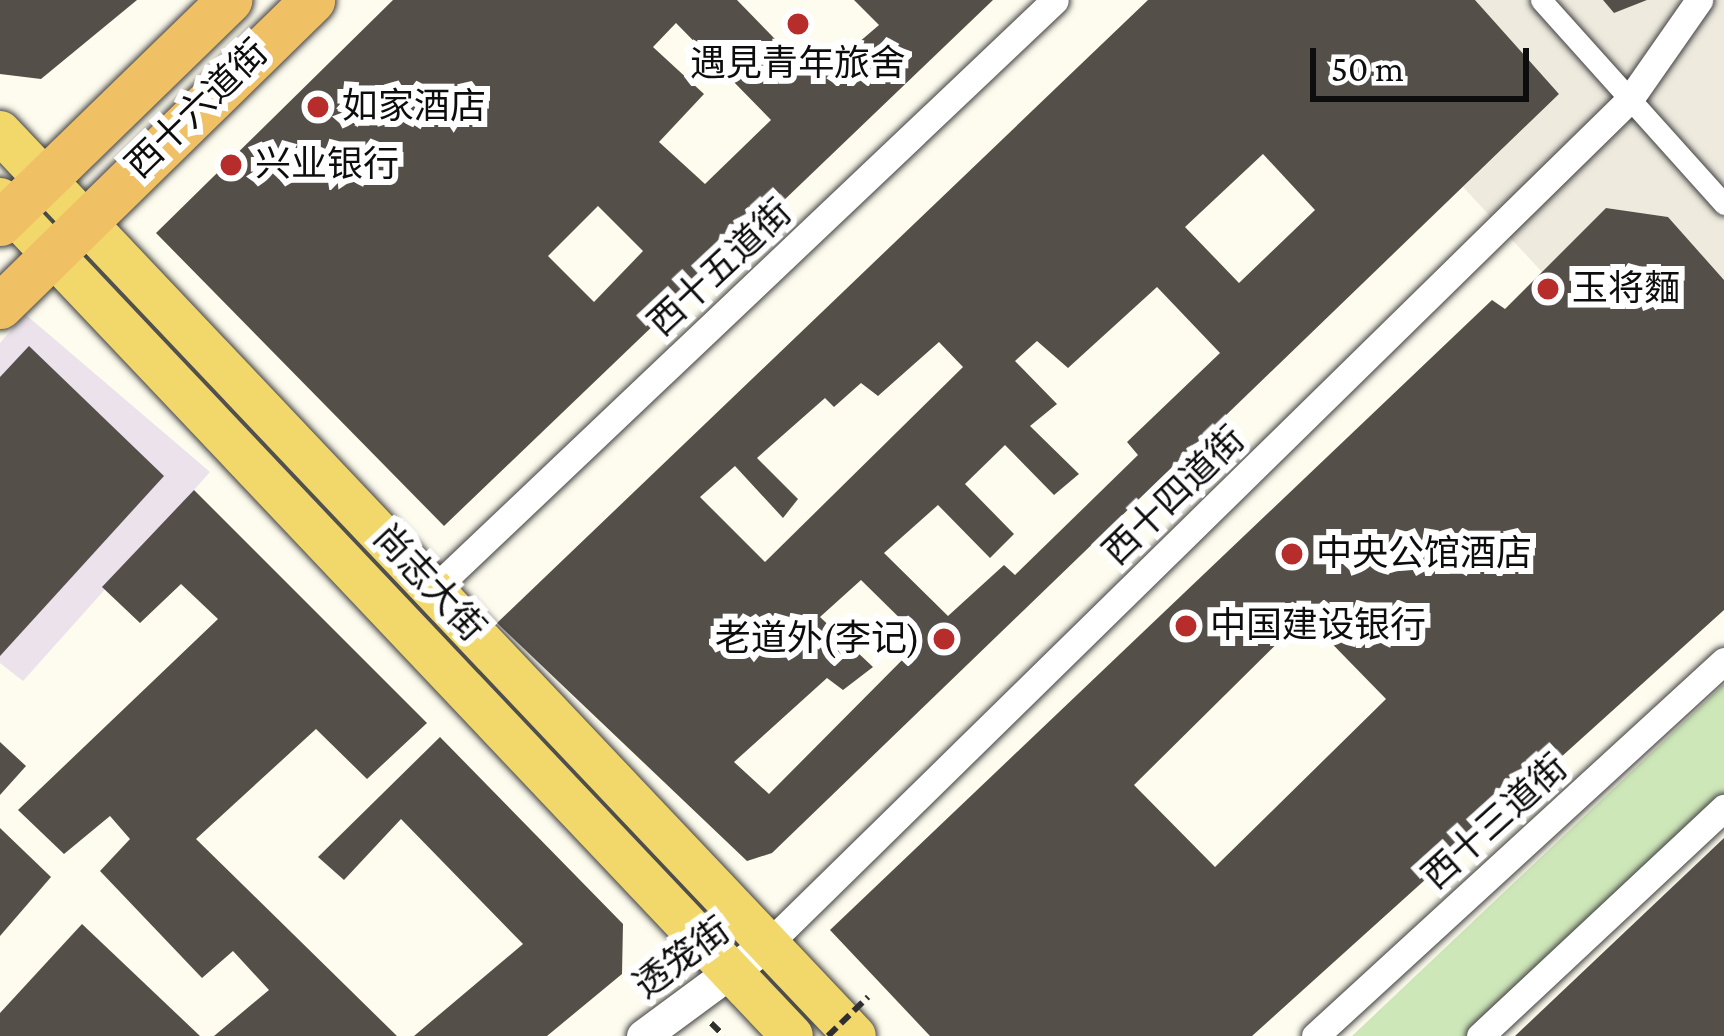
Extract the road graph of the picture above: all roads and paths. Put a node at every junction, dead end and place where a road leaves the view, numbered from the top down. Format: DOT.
graph roads {
  1 [pos="230,0"];
  2 [pos="312,0"];
  3 [pos="1055,0"];
  4 [pos="1541,0"];
  5 [pos="1699,0"];
  6 [pos="1630,99"];
  7 [pos="0,132"];
  8 [pos="44,179"];
  9 [pos="1724,204"];
  10 [pos="4,211"];
  11 [pos="82,219"];
  12 [pos="50,252"];
  13 [pos="0,306"];
  14 [pos="435,588"];
  15 [pos="1724,661"];
  16 [pos="1724,808"];
  17 [pos="768,944"];
  18 [pos="730,971"];
  19 [pos="862,1016"];
  20 [pos="643,1036"];
  21 [pos="792,1036"];
  22 [pos="827,1036"];
  23 [pos="1315,1036"];
  24 [pos="1480,1036"];
  1 -- 8 [label="highway, 西十六道街"];
  2 -- 11 [label="highway, 西十六道街"];
  3 -- 14 [label="street, 西十五道街"];
  4 -- 6 [label="street"];
  5 -- 6 [label="street, 西十四道街"];
  6 -- 9 [label="street"];
  6 -- 17 [label="street, 西十四道街"];
  7 -- 8 [label="main road, 尚志大街"];
  8 -- 10 [label="highway, 西十六道街"];
  8 -- 11 [label="main road, 尚志大街"];
  10 -- 12 [label="main road, 尚志大街"];
  11 -- 12 [label="highway, 西十六道街"];
  11 -- 14 [label="main road, 尚志大街"];
  12 -- 13 [label="highway, 西十六道街"];
  12 -- 18 [label="main road, 尚志大街"];
  14 -- 17 [label="main road, 尚志大街"];
  15 -- 23 [label="street, 西十三道街"];
  16 -- 24 [label="street"];
  17 -- 18 [label="street, 透笼街"];
  17 -- 19 [label="main road, 尚志大街"];
  18 -- 20 [label="street, 透笼街"];
  18 -- 21 [label="main road, 尚志大街"];
  19 -- 22 [label="path, bridge"];
}
